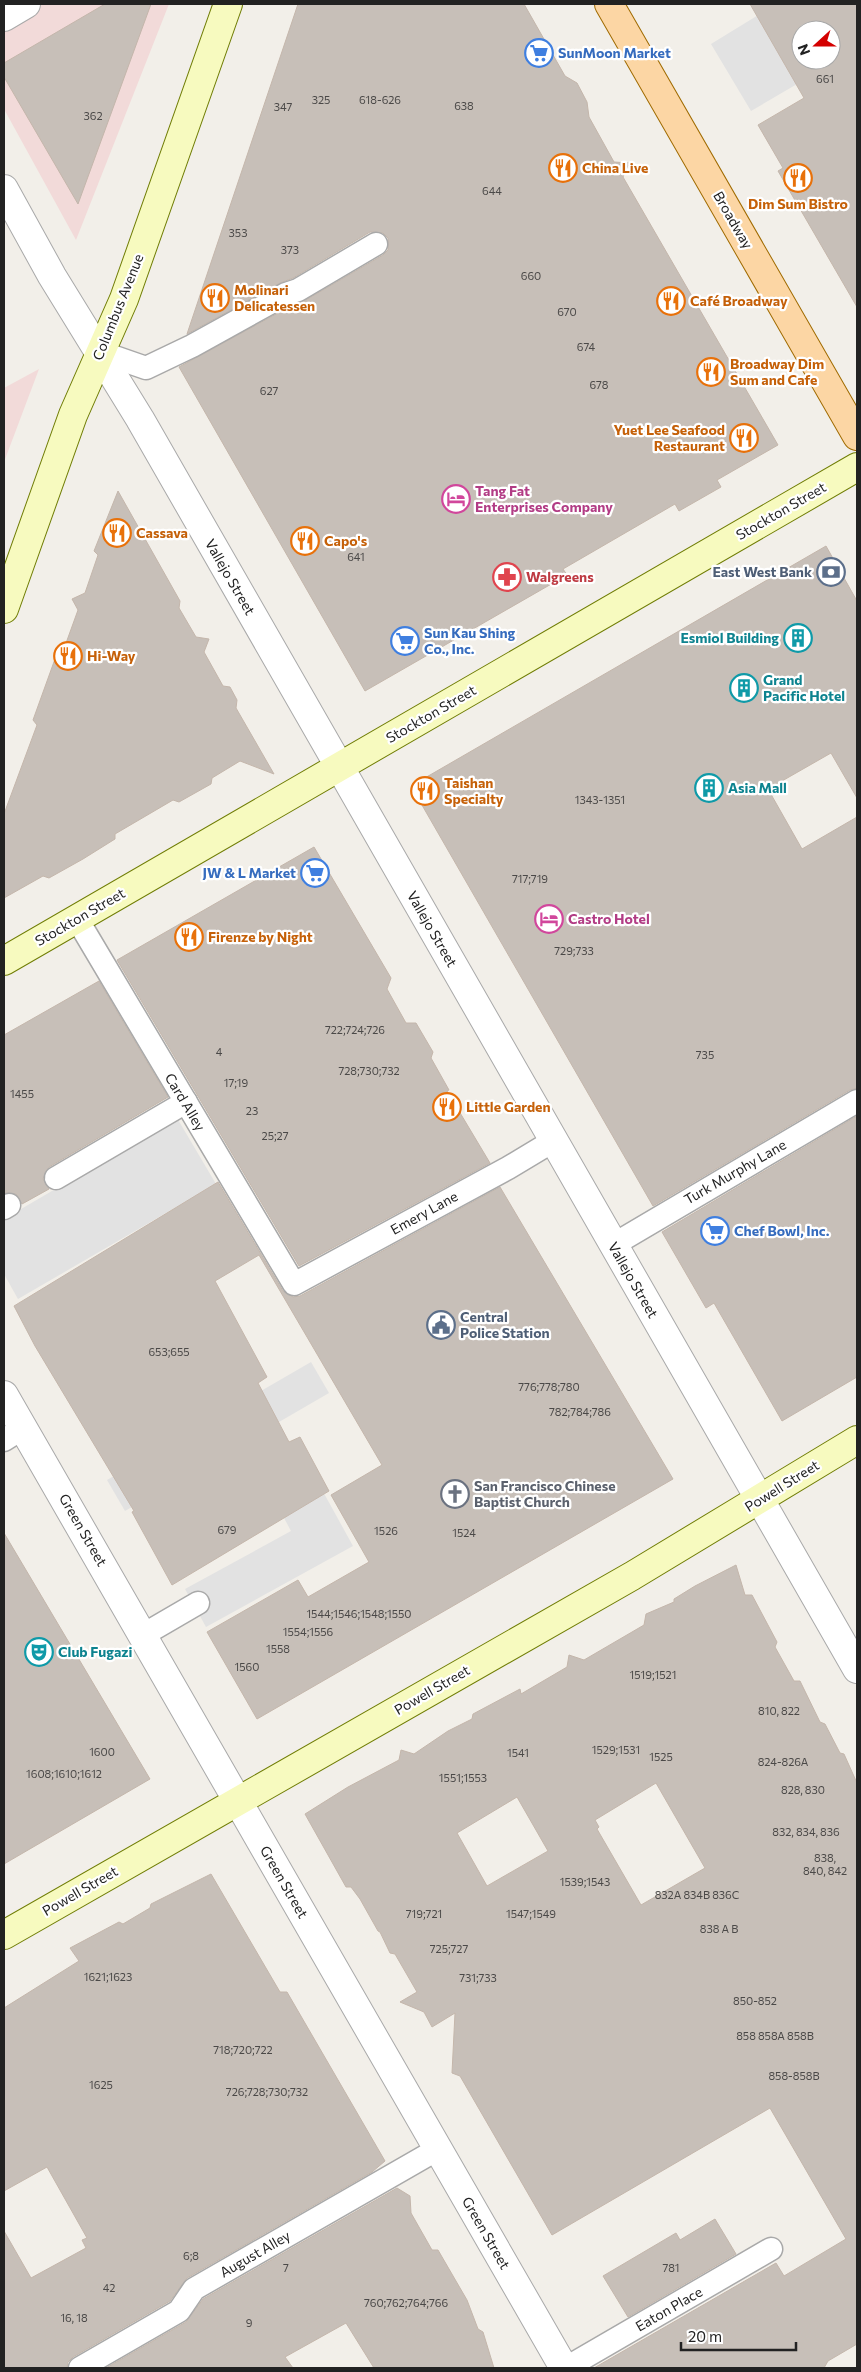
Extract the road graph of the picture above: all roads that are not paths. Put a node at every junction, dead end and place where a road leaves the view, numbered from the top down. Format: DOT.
graph roads {
  1 [pos="26,4"];
  2 [pos="228,4"];
  3 [pos="609,4"];
  4 [pos="4,17"];
  5 [pos="4,189"];
  6 [pos="376,244"];
  7 [pos="100,352"];
  8 [pos="857,436"];
  9 [pos="857,466"];
  10 [pos="4,609"];
  11 [pos="339,767"];
  12 [pos="77,919"];
  13 [pos="4,961"];
  14 [pos="857,1101"];
  15 [pos="186,1102"];
  16 [pos="553,1140"];
  17 [pos="56,1178"];
  18 [pos="613,1245"];
  19 [pos="294,1284"];
  20 [pos="4,1395"];
  21 [pos="13,1434"];
  22 [pos="857,1440"];
  23 [pos="760,1500"];
  24 [pos="198,1603"];
  25 [pos="142,1635"];
  26 [pos="857,1669"];
  27 [pos="238,1800"];
  28 [pos="4,1935"];
  29 [pos="438,2150"];
  30 [pos="771,2249"];
  31 [pos="80,2368"];
  32 [pos="565,2368"];
  1 -- 4 [label="street"];
  2 -- 7 [label="street, Columbus Avenue"];
  3 -- 8 [label="main road, Broadway"];
  5 -- 7 [label="street, Vallejo Street"];
  6 -- 7 [label="lane"];
  7 -- 10 [label="street, Columbus Avenue"];
  7 -- 11 [label="street, Vallejo Street"];
  9 -- 11 [label="street, Stockton Street"];
  11 -- 12 [label="street, Stockton Street"];
  11 -- 16 [label="street, Vallejo Street"];
  12 -- 13 [label="street, Stockton Street"];
  12 -- 15 [label="lane, Card Alley"];
  14 -- 18 [label="lane, Turk Murphy Lane"];
  15 -- 17 [label="lane"];
  15 -- 19 [label="lane, Card Alley"];
  16 -- 18 [label="street, Vallejo Street"];
  16 -- 19 [label="lane, Emery Lane"];
  18 -- 23 [label="street, Vallejo Street"];
  20 -- 21 [label="street, Green Street"];
  21 -- 25 [label="street, Green Street"];
  22 -- 23 [label="street, Powell Street"];
  23 -- 26 [label="street, Vallejo Street"];
  23 -- 27 [label="street, Powell Street"];
  24 -- 25 [label="lane"];
  25 -- 27 [label="street, Green Street"];
  27 -- 28 [label="street, Powell Street"];
  27 -- 29 [label="street, Green Street"];
  29 -- 31 [label="lane, August Alley"];
  29 -- 32 [label="street, Green Street"];
  30 -- 32 [label="lane, Eaton Place"];
}
